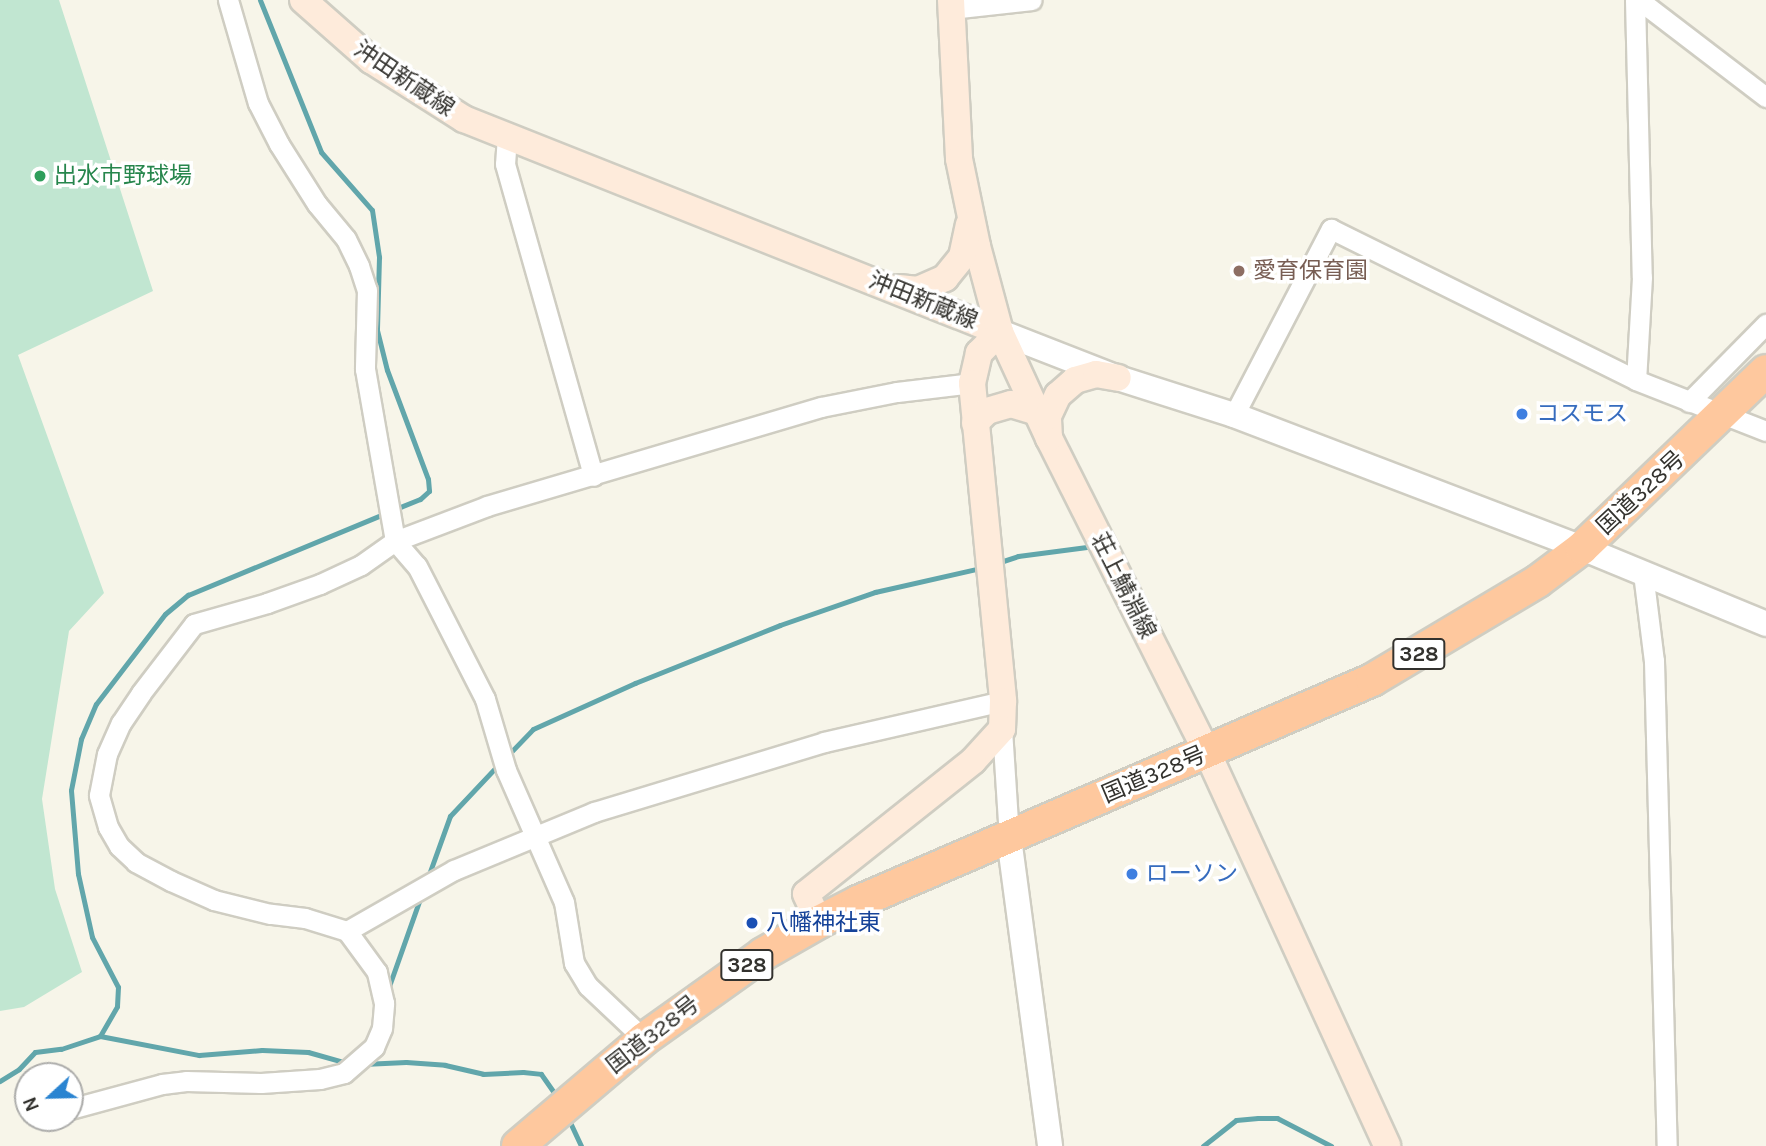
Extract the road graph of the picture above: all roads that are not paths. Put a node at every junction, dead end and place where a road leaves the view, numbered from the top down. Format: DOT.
graph roads {
  1 [pos="228,0"];
  2 [pos="303,0"];
  3 [pos="1032,0"];
  4 [pos="1050,0"];
  5 [pos="1637,0"];
  6 [pos="951,4"];
  7 [pos="1766,97"];
  8 [pos="507,136"];
  9 [pos="971,218"];
  10 [pos="890,288"];
  11 [pos="1766,324"];
  12 [pos="1000,331"];
  13 [pos="1766,371"];
  14 [pos="1118,378"];
  15 [pos="1636,380"];
  16 [pos="972,383"];
  17 [pos="1689,402"];
  18 [pos="1037,412"];
  19 [pos="1234,415"];
  20 [pos="1752,420"];
  21 [pos="975,423"];
  22 [pos="1049,438"];
  23 [pos="593,476"];
  24 [pos="395,541"];
  25 [pos="1582,548"];
  26 [pos="1643,573"];
  27 [pos="1766,624"];
  28 [pos="1003,701"];
  29 [pos="1002,729"];
  30 [pos="1207,752"];
  31 [pos="536,837"];
  32 [pos="1009,838"];
  33 [pos="819,922"];
  34 [pos="347,931"];
  35 [pos="644,1039"];
  36 [pos="84,1105"];
  37 [pos="518,1146"];
  38 [pos="1050,1146"];
  39 [pos="1387,1146"];
  40 [pos="1667,1146"];
  1 -- 24 [label="street"];
  2 -- 8 [label="main road, 沖田新蔵線"];
  3 -- 4 [label="street"];
  3 -- 6 [label="street"];
  5 -- 7 [label="street"];
  5 -- 15 [label="street"];
  6 -- 9 [label="main road, 荘上鯖淵線"];
  8 -- 10 [label="main road, 沖田新蔵線"];
  8 -- 23 [label="street"];
  9 -- 10 [label="main road"];
  9 -- 12 [label="main road, 荘上鯖淵線"];
  10 -- 12 [label="main road, 沖田新蔵線"];
  11 -- 17 [label="street"];
  12 -- 14 [label="street"];
  12 -- 16 [label="main road, 沖田新蔵線"];
  12 -- 18 [label="main road, 荘上鯖淵線"];
  13 -- 20 [label="highway, 国道328号 / 328"];
  14 -- 19 [label="street"];
  14 -- 22 [label="main road"];
  15 -- 17 [label="street"];
  15 -- 19 [label="street"];
  16 -- 21 [label="main road, 沖田新蔵線"];
  16 -- 23 [label="street"];
  17 -- 20 [label="street"];
  18 -- 21 [label="main road"];
  18 -- 22 [label="main road, 荘上鯖淵線"];
  19 -- 25 [label="street"];
  20 -- 25 [label="highway, 国道328号 / 328"];
  21 -- 28 [label="main road, 沖田新蔵線"];
  22 -- 30 [label="main road, 荘上鯖淵線"];
  23 -- 24 [label="street"];
  24 -- 31 [label="street"];
  24 -- 34 [label="street"];
  25 -- 26 [label="street"];
  25 -- 30 [label="highway, 国道328号 / 328"];
  26 -- 27 [label="street"];
  26 -- 40 [label="street"];
  28 -- 29 [label="main road, 沖田新蔵線"];
  28 -- 31 [label="street"];
  29 -- 32 [label="street"];
  29 -- 33 [label="main road"];
  30 -- 32 [label="highway, 国道328号 / 328"];
  30 -- 39 [label="main road, 荘上鯖淵線"];
  31 -- 34 [label="street"];
  31 -- 35 [label="street"];
  32 -- 33 [label="highway, 国道328号 / 328"];
  32 -- 38 [label="street"];
  33 -- 35 [label="highway, 国道328号 / 328"];
  34 -- 36 [label="street"];
  35 -- 37 [label="highway, 国道328号 / 328"];
}
